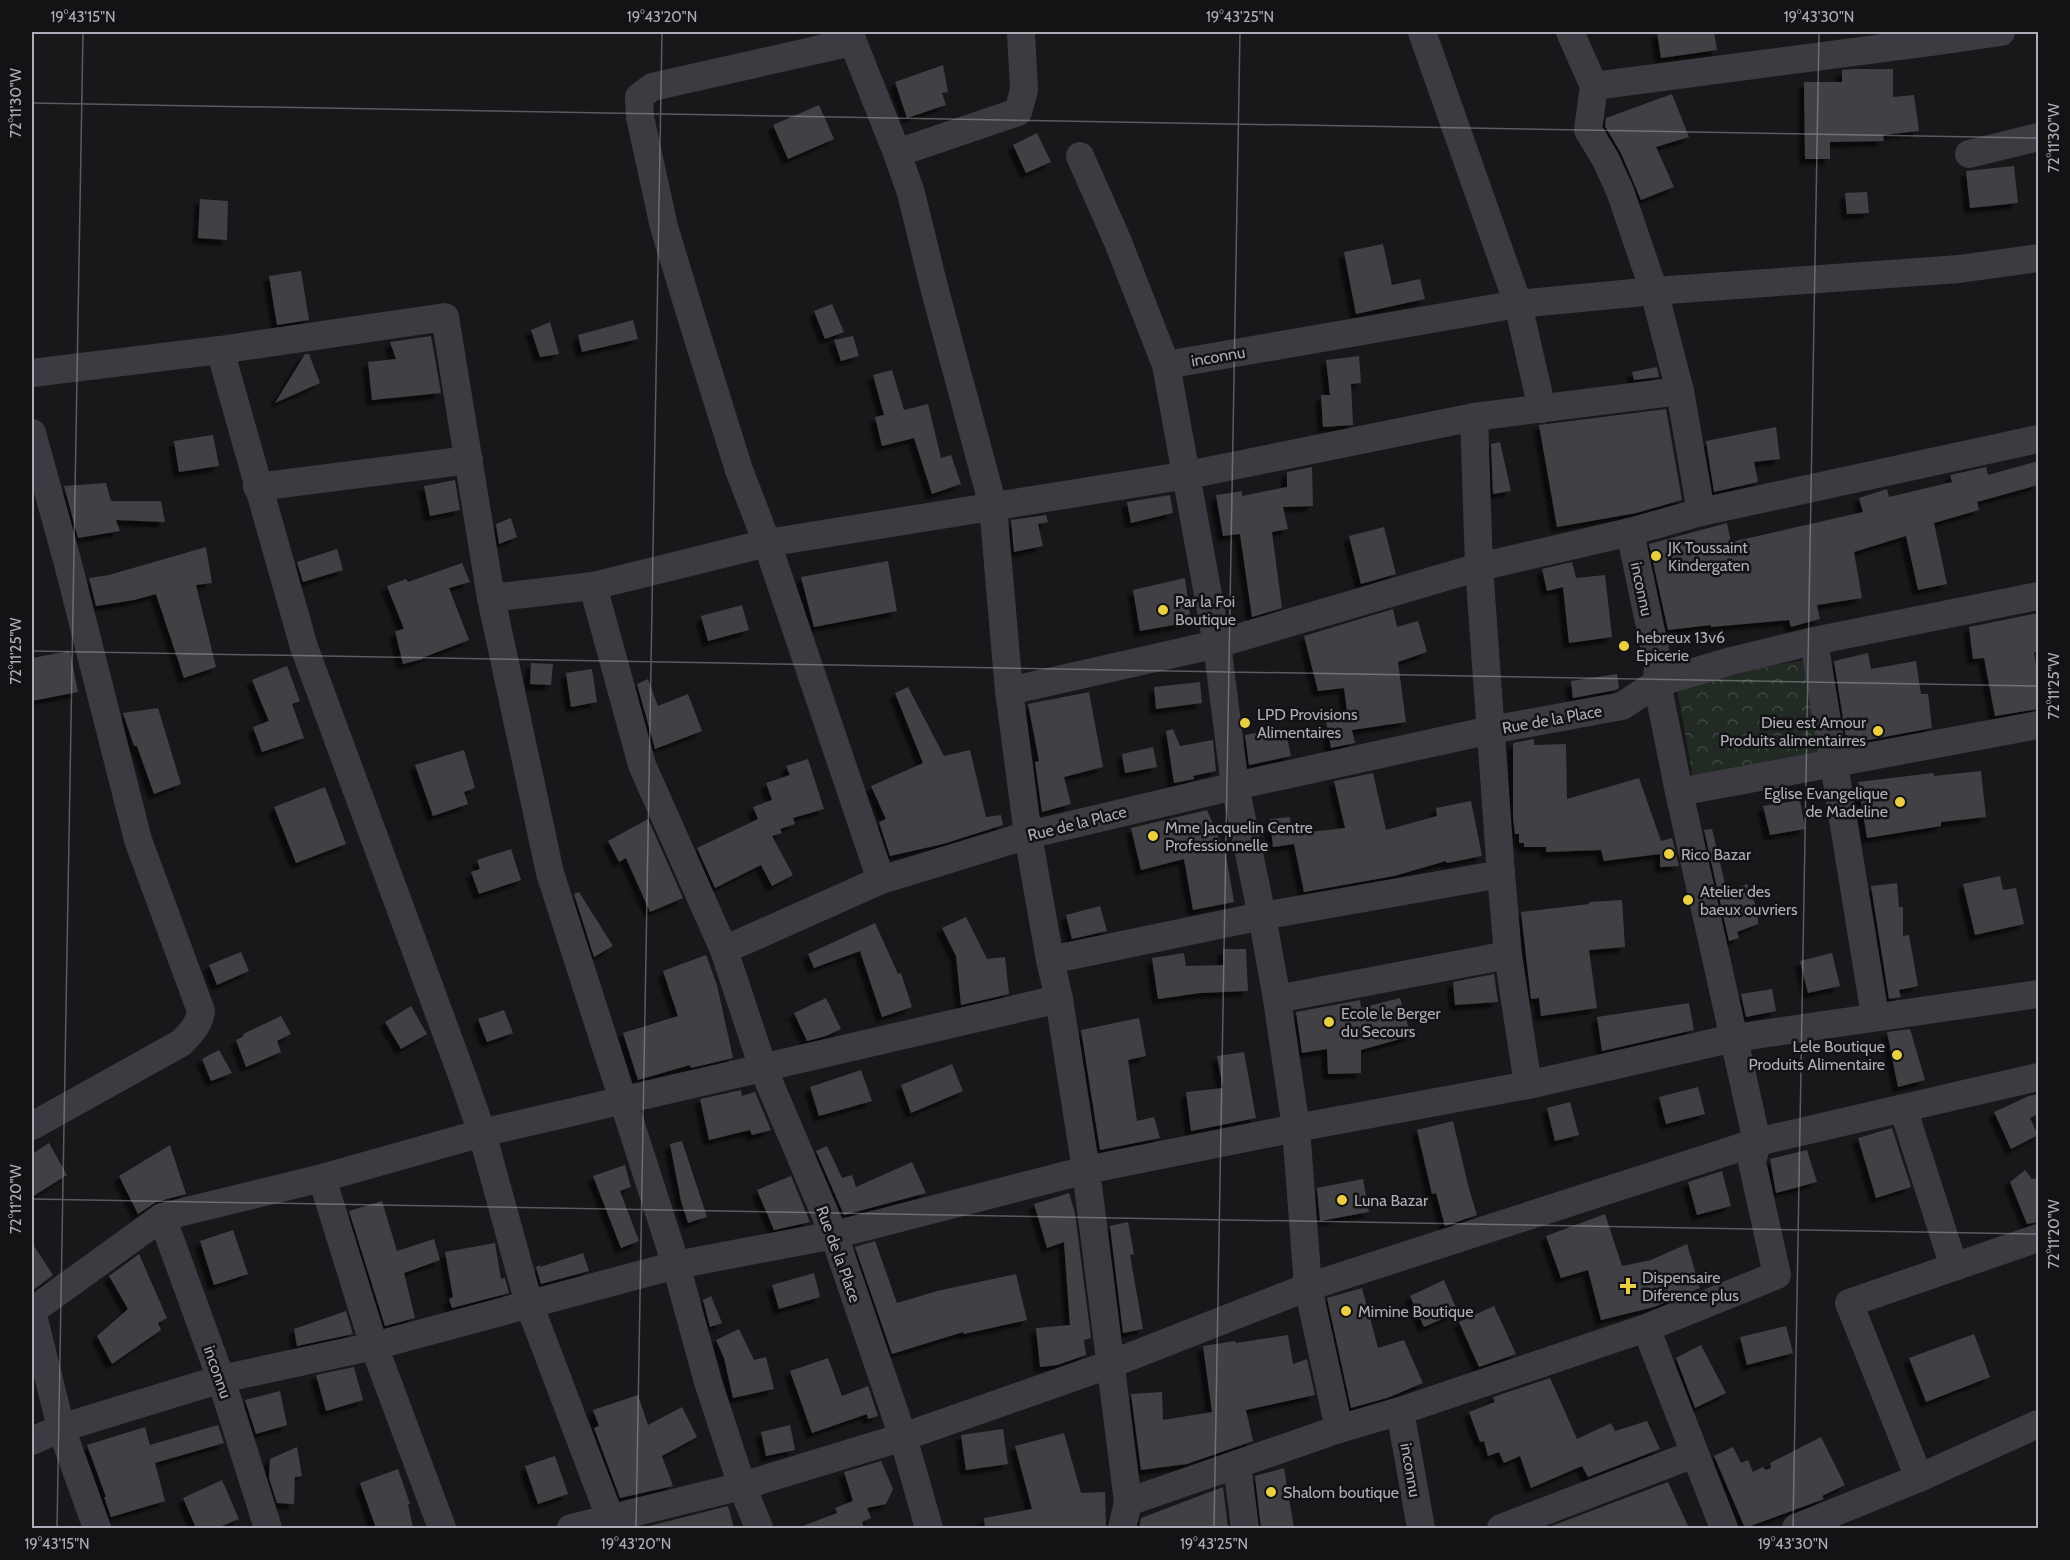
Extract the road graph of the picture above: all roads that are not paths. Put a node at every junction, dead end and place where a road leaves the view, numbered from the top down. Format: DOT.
graph roads {
  1 [pos="1022,32"];
  2 [pos="1422,32"];
  3 [pos="1570,32"];
  4 [pos="2001,32"];
  5 [pos="850,37"];
  6 [pos="1594,86"];
  7 [pos="2038,137"];
  8 [pos="897,153"];
  9 [pos="1969,154"];
  10 [pos="1080,156"];
  11 [pos="2038,258"];
  12 [pos="1654,291"];
  13 [pos="1518,304"];
  14 [pos="220,350"];
  15 [pos="1166,365"];
  16 [pos="32,374"];
  17 [pos="1680,392"];
  18 [pos="1542,409"];
  19 [pos="1474,417"];
  20 [pos="32,433"];
  21 [pos="2038,439"];
  22 [pos="470,460"];
  23 [pos="1188,475"];
  24 [pos="257,487"];
  25 [pos="993,506"];
  26 [pos="1701,512"];
  27 [pos="1630,532"];
  28 [pos="767,543"];
  29 [pos="1479,567"];
  30 [pos="593,586"];
  31 [pos="2038,596"];
  32 [pos="491,598"];
  33 [pos="1814,641"];
  34 [pos="1217,645"];
  35 [pos="1657,683"];
  36 [pos="1009,691"];
  37 [pos="2038,725"];
  38 [pos="1491,730"];
  39 [pos="1834,763"];
  40 [pos="1235,786"];
  41 [pos="1679,792"];
  42 [pos="1028,835"];
  43 [pos="1501,874"];
  44 [pos="881,880"];
  45 [pos="1262,916"];
  46 [pos="724,950"];
  47 [pos="1508,955"];
  48 [pos="1050,960"];
  49 [pos="2038,994"];
  50 [pos="1059,999"];
  51 [pos="1277,999"];
  52 [pos="1875,1017"];
  53 [pos="1734,1038"];
  54 [pos="763,1068"];
  55 [pos="2038,1077"];
  56 [pos="1528,1085"];
  57 [pos="622,1100"];
  58 [pos="1903,1108"];
  59 [pos="32,1126"];
  60 [pos="1296,1128"];
  61 [pos="482,1133"];
  62 [pos="1755,1164"];
  63 [pos="1086,1170"];
  64 [pos="322,1178"];
  65 [pos="162,1217"];
  66 [pos="834,1235"];
  67 [pos="2038,1238"];
  68 [pos="676,1265"];
  69 [pos="1954,1267"];
  70 [pos="1308,1287"];
  71 [pos="529,1304"];
  72 [pos="1646,1328"];
  73 [pos="374,1346"];
  74 [pos="1110,1364"];
  75 [pos="221,1379"];
  76 [pos="1400,1411"];
  77 [pos="2038,1424"];
  78 [pos="62,1428"];
  79 [pos="1339,1429"];
  80 [pos="903,1437"];
  81 [pos="32,1441"];
  82 [pos="1694,1454"];
  83 [pos="1237,1464"];
  84 [pos="1919,1478"];
  85 [pos="742,1486"];
  86 [pos="1125,1515"];
  87 [pos="612,1523"];
  88 [pos="97,1528"];
  89 [pos="268,1528"];
  90 [pos="442,1528"];
  91 [pos="571,1528"];
  92 [pos="759,1528"];
  93 [pos="929,1528"];
  94 [pos="1245,1528"];
  95 [pos="1421,1528"];
  96 [pos="1501,1528"];
  97 [pos="1724,1528"];
  98 [pos="1796,1528"];
  1 -- 8 [label="street"];
  2 -- 13 [label="street"];
  3 -- 6 [label="street"];
  4 -- 6 [label="street"];
  5 -- 8 [label="street"];
  5 -- 28 [label="street"];
  6 -- 12 [label="street"];
  7 -- 9 [label="street"];
  8 -- 25 [label="street"];
  10 -- 15 [label="street"];
  11 -- 12 [label="street, inconnu"];
  12 -- 13 [label="street, inconnu"];
  12 -- 17 [label="street"];
  13 -- 15 [label="street, inconnu"];
  13 -- 18 [label="street"];
  14 -- 16 [label="street"];
  14 -- 22 [label="street"];
  14 -- 24 [label="street"];
  15 -- 23 [label="street"];
  17 -- 18 [label="street"];
  17 -- 26 [label="street"];
  18 -- 19 [label="street"];
  19 -- 23 [label="street"];
  19 -- 29 [label="street"];
  20 -- 59 [label="street"];
  21 -- 26 [label="street"];
  22 -- 24 [label="street"];
  22 -- 32 [label="street"];
  23 -- 25 [label="street"];
  23 -- 34 [label="street"];
  24 -- 61 [label="street"];
  25 -- 28 [label="street"];
  25 -- 36 [label="street"];
  26 -- 27 [label="street"];
  27 -- 29 [label="street"];
  27 -- 35 [label="street, inconnu"];
  28 -- 30 [label="street"];
  28 -- 44 [label="street"];
  29 -- 34 [label="street"];
  29 -- 38 [label="street"];
  30 -- 32 [label="street"];
  30 -- 46 [label="street"];
  31 -- 33 [label="street, Rue de la Place"];
  32 -- 57 [label="street"];
  33 -- 35 [label="street, Rue de la Place"];
  33 -- 39 [label="street"];
  34 -- 36 [label="street"];
  34 -- 40 [label="street"];
  35 -- 38 [label="street, Rue de la Place"];
  35 -- 41 [label="street, inconnu"];
  36 -- 42 [label="street"];
  37 -- 39 [label="street"];
  38 -- 40 [label="street, Rue de la Place"];
  38 -- 43 [label="street"];
  39 -- 41 [label="street"];
  39 -- 52 [label="street"];
  40 -- 42 [label="street, Rue de la Place"];
  40 -- 45 [label="street"];
  41 -- 53 [label="street, inconnu"];
  42 -- 44 [label="street, Rue de la Place"];
  42 -- 48 [label="street"];
  43 -- 45 [label="street"];
  43 -- 47 [label="street"];
  44 -- 46 [label="street, Rue de la Place"];
  45 -- 48 [label="street"];
  45 -- 51 [label="street"];
  46 -- 54 [label="street, Rue de la Place"];
  47 -- 51 [label="street"];
  47 -- 56 [label="street"];
  48 -- 50 [label="street"];
  49 -- 52 [label="street"];
  50 -- 54 [label="street"];
  50 -- 63 [label="street"];
  51 -- 60 [label="street"];
  52 -- 53 [label="street"];
  53 -- 56 [label="street"];
  53 -- 62 [label="street, inconnu"];
  54 -- 57 [label="street"];
  54 -- 66 [label="street, Rue de la Place"];
  55 -- 58 [label="street"];
  56 -- 60 [label="street"];
  57 -- 61 [label="street"];
  57 -- 68 [label="street"];
  58 -- 62 [label="street"];
  58 -- 69 [label="street"];
  60 -- 63 [label="street"];
  60 -- 70 [label="street"];
  61 -- 64 [label="street"];
  61 -- 71 [label="street"];
  62 -- 70 [label="street"];
  62 -- 72 [label="street, inconnu"];
  63 -- 66 [label="street"];
  63 -- 74 [label="street"];
  64 -- 65 [label="street"];
  64 -- 73 [label="street"];
  65 -- 75 [label="street, inconnu"];
  65 -- 78 [label="street"];
  66 -- 68 [label="street"];
  66 -- 80 [label="street, Rue de la Place"];
  67 -- 69 [label="street"];
  68 -- 71 [label="street"];
  68 -- 85 [label="street"];
  69 -- 84 [label="street"];
  70 -- 74 [label="street"];
  70 -- 79 [label="street"];
  71 -- 73 [label="street"];
  71 -- 87 [label="street"];
  72 -- 76 [label="street"];
  72 -- 82 [label="street"];
  73 -- 75 [label="street"];
  73 -- 90 [label="street"];
  74 -- 80 [label="street"];
  74 -- 86 [label="street"];
  75 -- 78 [label="street"];
  75 -- 89 [label="street, inconnu"];
  76 -- 79 [label="street"];
  76 -- 95 [label="street, inconnu"];
  77 -- 84 [label="street"];
  78 -- 81 [label="street"];
  78 -- 88 [label="street"];
  79 -- 83 [label="street"];
  80 -- 85 [label="street"];
  80 -- 93 [label="street, Rue de la Place"];
  82 -- 96 [label="street"];
  82 -- 97 [label="street"];
  83 -- 86 [label="street"];
  83 -- 94 [label="street"];
  84 -- 98 [label="street"];
  85 -- 87 [label="street"];
  85 -- 92 [label="street"];
  87 -- 91 [label="street"];
}
